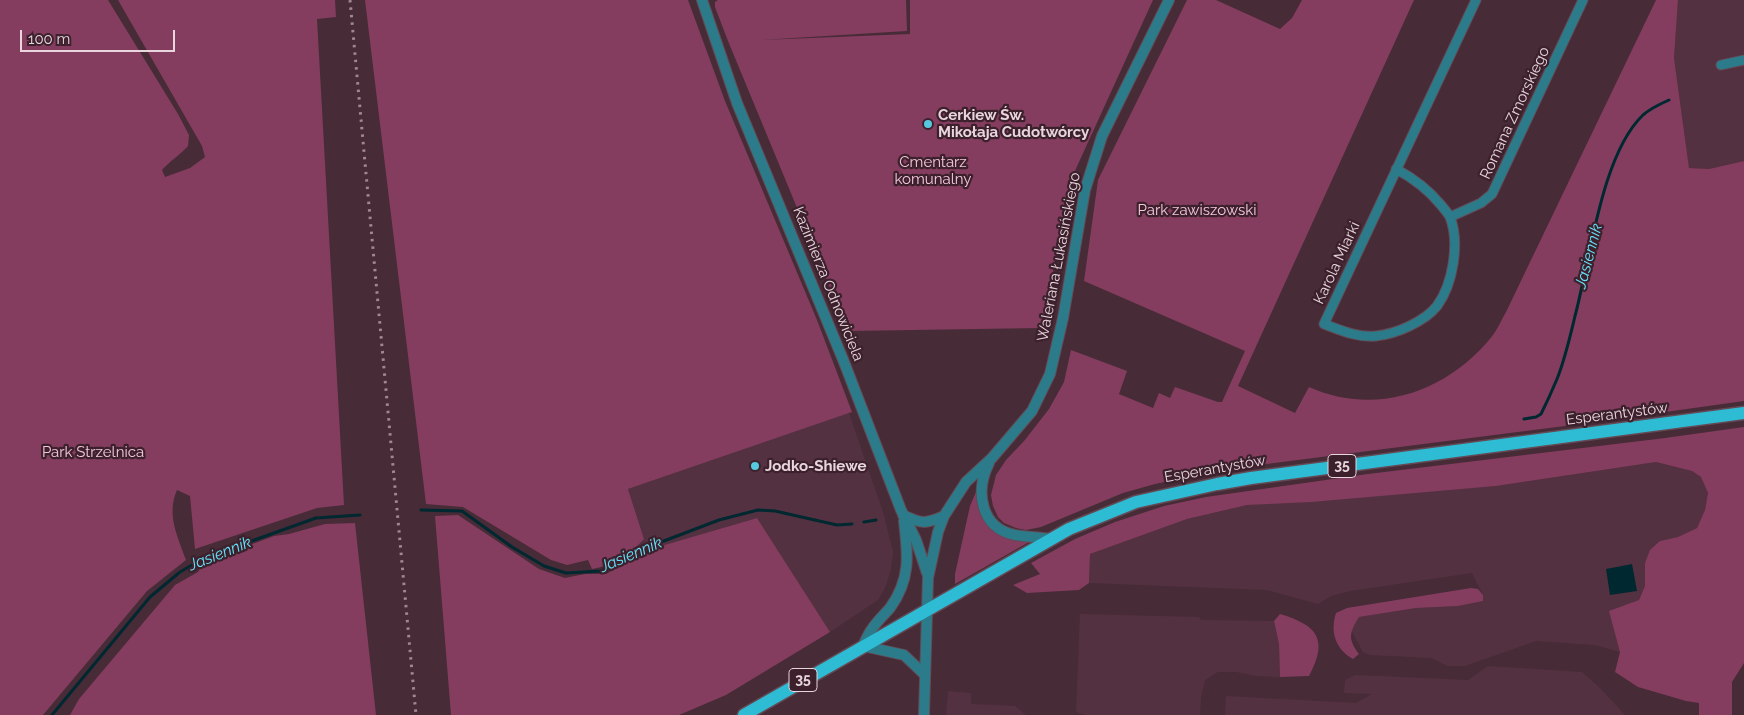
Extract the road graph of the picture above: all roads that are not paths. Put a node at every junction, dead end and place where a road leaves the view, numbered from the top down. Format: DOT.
graph roads {
  1 [pos="702,0"];
  2 [pos="1169,0"];
  3 [pos="1476,0"];
  4 [pos="1582,0"];
  5 [pos="1744,60"];
  6 [pos="1721,65"];
  7 [pos="1396,169"];
  8 [pos="1450,217"];
  9 [pos="1744,413"];
  10 [pos="992,458"];
  11 [pos="903,516"];
  12 [pos="944,516"];
  13 [pos="1050,539"];
  14 [pos="928,578"];
  15 [pos="927,611"];
  16 [pos="863,646"];
  17 [pos="925,675"];
  18 [pos="744,715"];
  19 [pos="924,715"];
  1 -- 11 [label="street, Kazimierza Odnowiciela"];
  2 -- 10 [label="street, Waleriana Łukasińskiego"];
  3 -- 7 [label="street, Karola Miarki"];
  4 -- 8 [label="street, Romana Zmorskiego"];
  5 -- 6 [label="street"];
  7 -- 8 [label="street, Karola Miarki"];
  7 -- 8 [label="street, Karola Miarki"];
  9 -- 13 [label="main road, Esperantystów / 35"];
  10 -- 12 [label="street, Waleriana Łukasińskiego"];
  10 -- 13 [label="street, Waleriana Łukasińskiego"];
  11 -- 12 [label="street"];
  11 -- 14 [label="street, Kazimierza Odnowiciela"];
  11 -- 16 [label="street"];
  12 -- 14 [label="street, Waleriana Łukasińskiego"];
  13 -- 15 [label="main road, Esperantystów / 35"];
  14 -- 15 [label="street, Waleriana Łukasińskiego"];
  15 -- 16 [label="main road, Esperantystów / 35"];
  15 -- 17 [label="street, Waleriana Łukasińskiego"];
  16 -- 17 [label="street"];
  16 -- 18 [label="main road, Esperantystów / 35"];
  17 -- 19 [label="street, Waleriana Łukasińskiego"];
}
